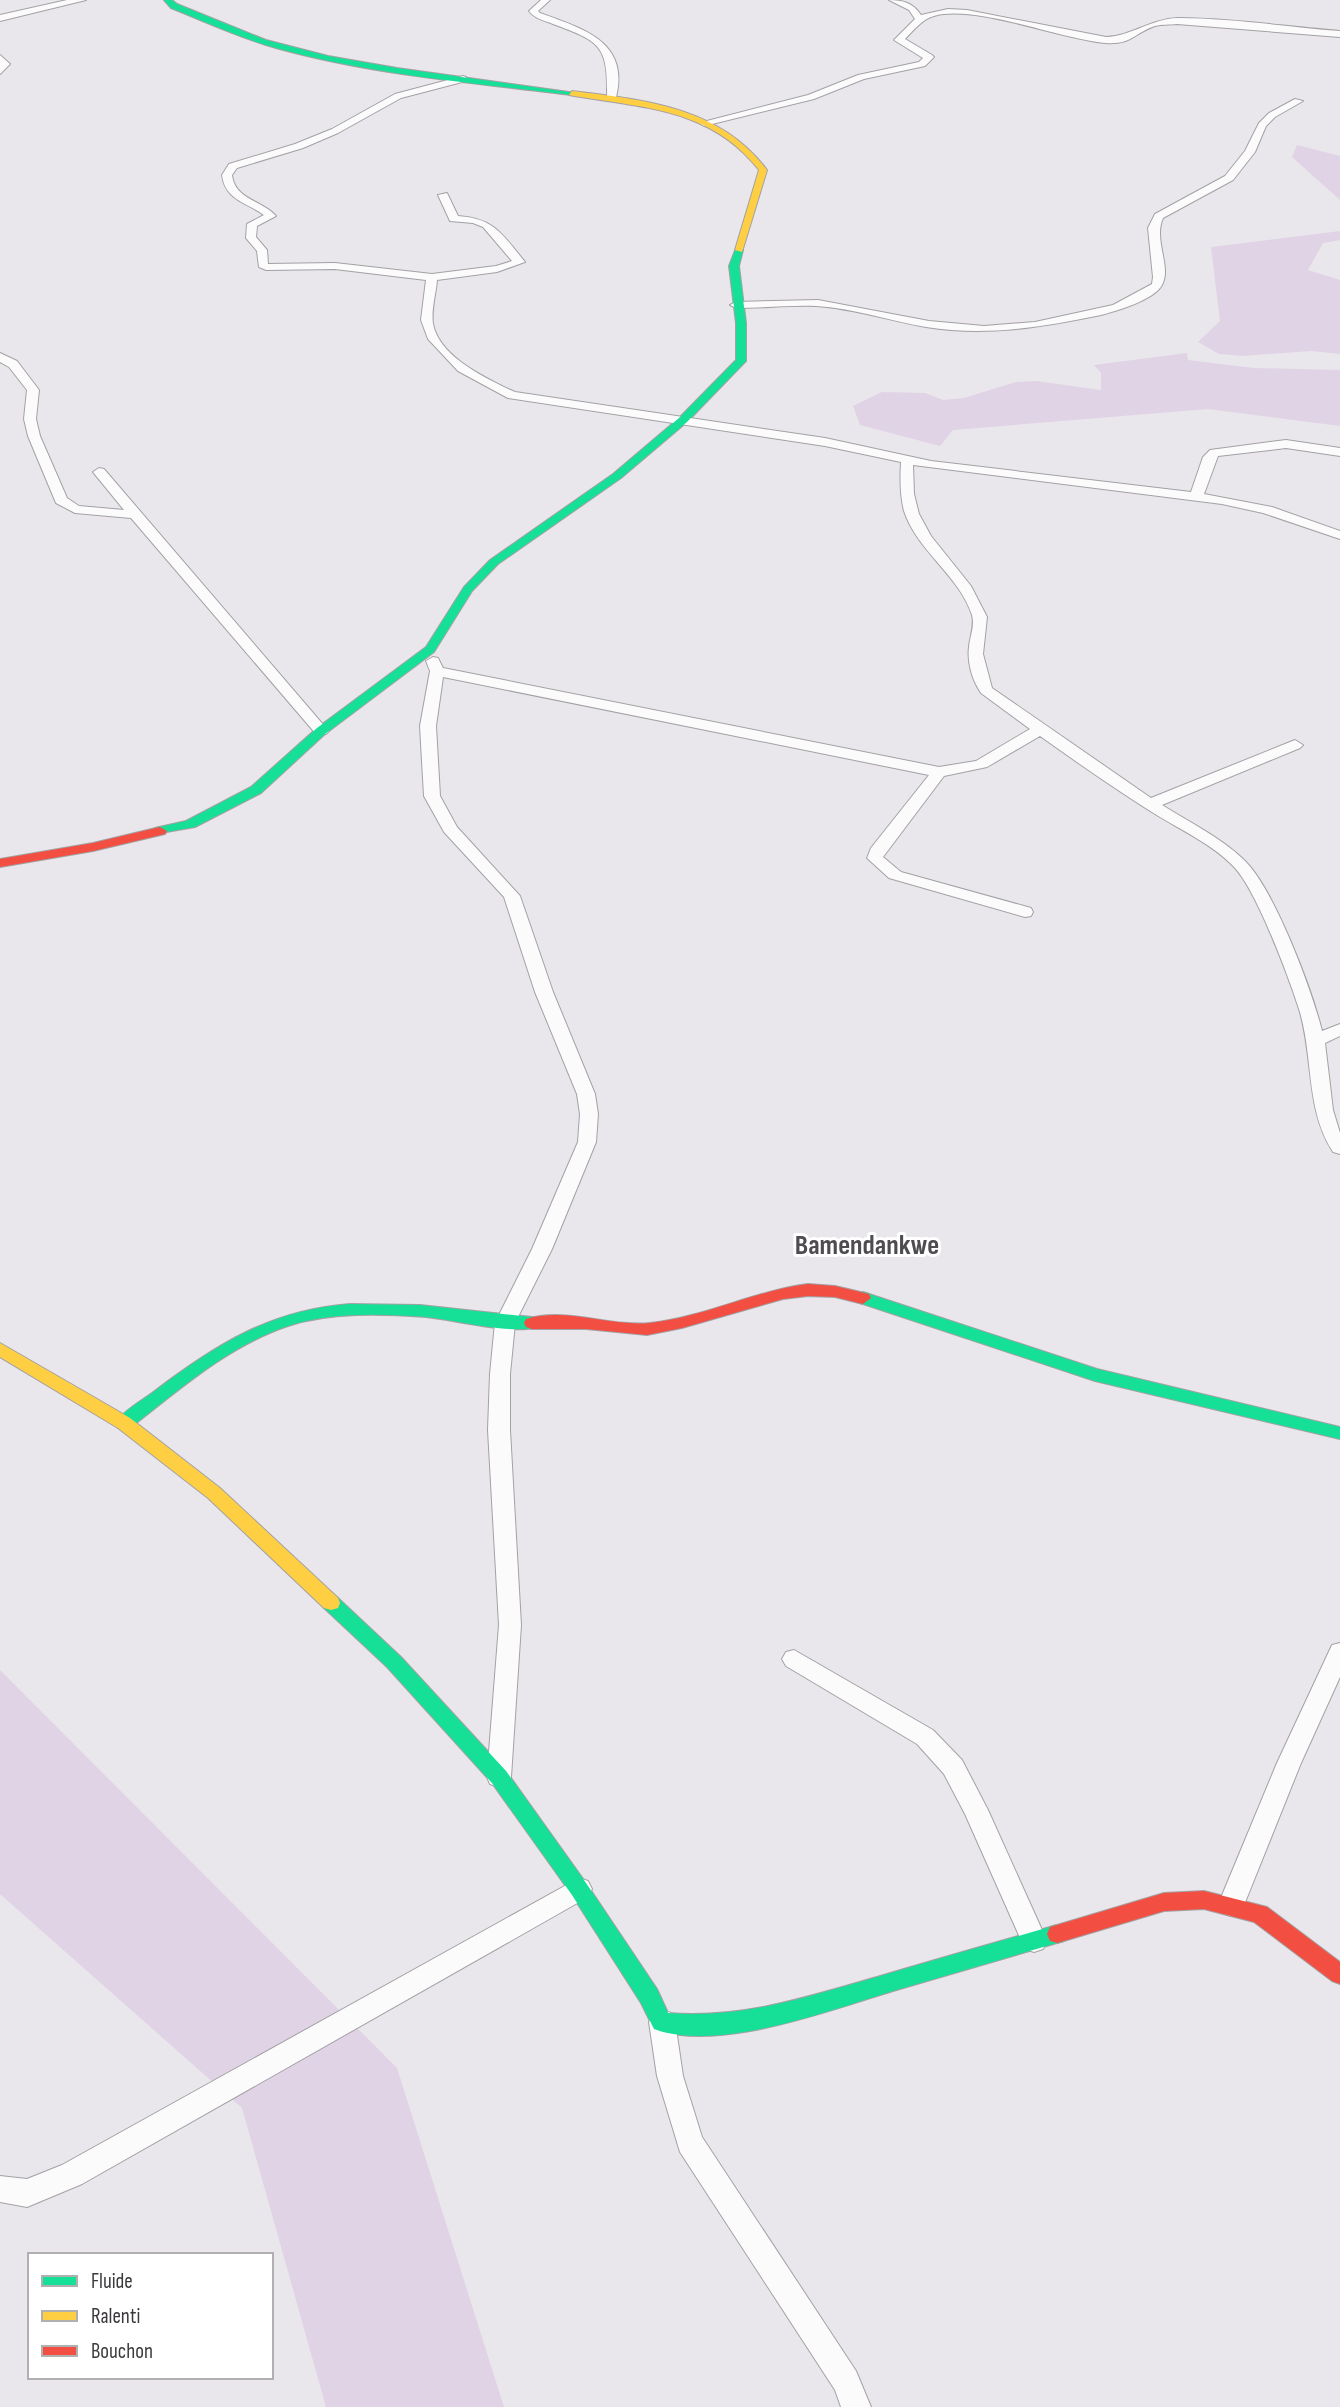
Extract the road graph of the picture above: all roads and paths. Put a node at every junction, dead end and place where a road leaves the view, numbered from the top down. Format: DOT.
graph roads {
  1 [pos="80,0"];
  2 [pos="168,0"];
  3 [pos="547,0"];
  4 [pos="893,0"];
  5 [pos="0,18"];
  6 [pos="920,19"];
  7 [pos="1340,34"];
  8 [pos="0,58"];
  9 [pos="0,71"];
  10 [pos="463,79"];
  11 [pos="612,99"];
  12 [pos="1298,101"];
  13 [pos="704,123"];
  14 [pos="443,195"];
  15 [pos="432,276"];
  16 [pos="736,305"];
  17 [pos="0,358"];
  18 [pos="684,421"];
  19 [pos="1340,452"];
  20 [pos="906,461"];
  21 [pos="99,472"];
  22 [pos="1196,497"];
  23 [pos="135,514"];
  24 [pos="1340,535"];
  25 [pos="430,649"];
  26 [pos="436,671"];
  27 [pos="1041,728"];
  28 [pos="321,731"];
  29 [pos="1295,745"];
  30 [pos="939,772"];
  31 [pos="1150,804"];
  32 [pos="0,863"];
  33 [pos="1025,912"];
  34 [pos="1340,1029"];
  35 [pos="1316,1041"];
  36 [pos="1340,1148"];
  37 [pos="505,1323"];
  38 [pos="0,1349"];
  39 [pos="124,1423"];
  40 [pos="1340,1433"];
  41 [pos="1340,1651"];
  42 [pos="793,1659"];
  43 [pos="499,1777"];
  44 [pos="579,1889"];
  45 [pos="1231,1905"];
  46 [pos="1034,1941"];
  47 [pos="1340,1974"];
  48 [pos="662,2022"];
  49 [pos="0,2189"];
  50 [pos="856,2407"];
  1 -- 5 [label="street"];
  2 -- 10 [label="street"];
  3 -- 11 [label="street"];
  4 -- 6 [label="street"];
  6 -- 7 [label="street"];
  6 -- 13 [label="street"];
  8 -- 9 [label="street"];
  10 -- 11 [label="street"];
  10 -- 15 [label="street"];
  11 -- 13 [label="street"];
  12 -- 16 [label="street"];
  13 -- 16 [label="street"];
  14 -- 15 [label="street"];
  15 -- 18 [label="street"];
  16 -- 18 [label="street"];
  17 -- 23 [label="street"];
  18 -- 20 [label="street"];
  18 -- 25 [label="street"];
  19 -- 22 [label="street"];
  20 -- 22 [label="street"];
  20 -- 27 [label="street"];
  21 -- 23 [label="street"];
  22 -- 24 [label="street"];
  23 -- 28 [label="street"];
  25 -- 26 [label="street"];
  25 -- 28 [label="street"];
  26 -- 30 [label="street"];
  26 -- 37 [label="street"];
  27 -- 30 [label="street"];
  27 -- 31 [label="street"];
  28 -- 32 [label="street"];
  29 -- 31 [label="street"];
  30 -- 33 [label="street"];
  31 -- 35 [label="street"];
  34 -- 35 [label="street"];
  35 -- 36 [label="street"];
  37 -- 39 [label="street"];
  37 -- 40 [label="street"];
  37 -- 43 [label="street"];
  38 -- 39 [label="street"];
  39 -- 43 [label="street"];
  41 -- 45 [label="street"];
  42 -- 46 [label="street"];
  43 -- 44 [label="street"];
  44 -- 48 [label="street"];
  44 -- 49 [label="street"];
  45 -- 46 [label="street"];
  45 -- 47 [label="street"];
  46 -- 48 [label="street"];
  48 -- 50 [label="street"];
}
